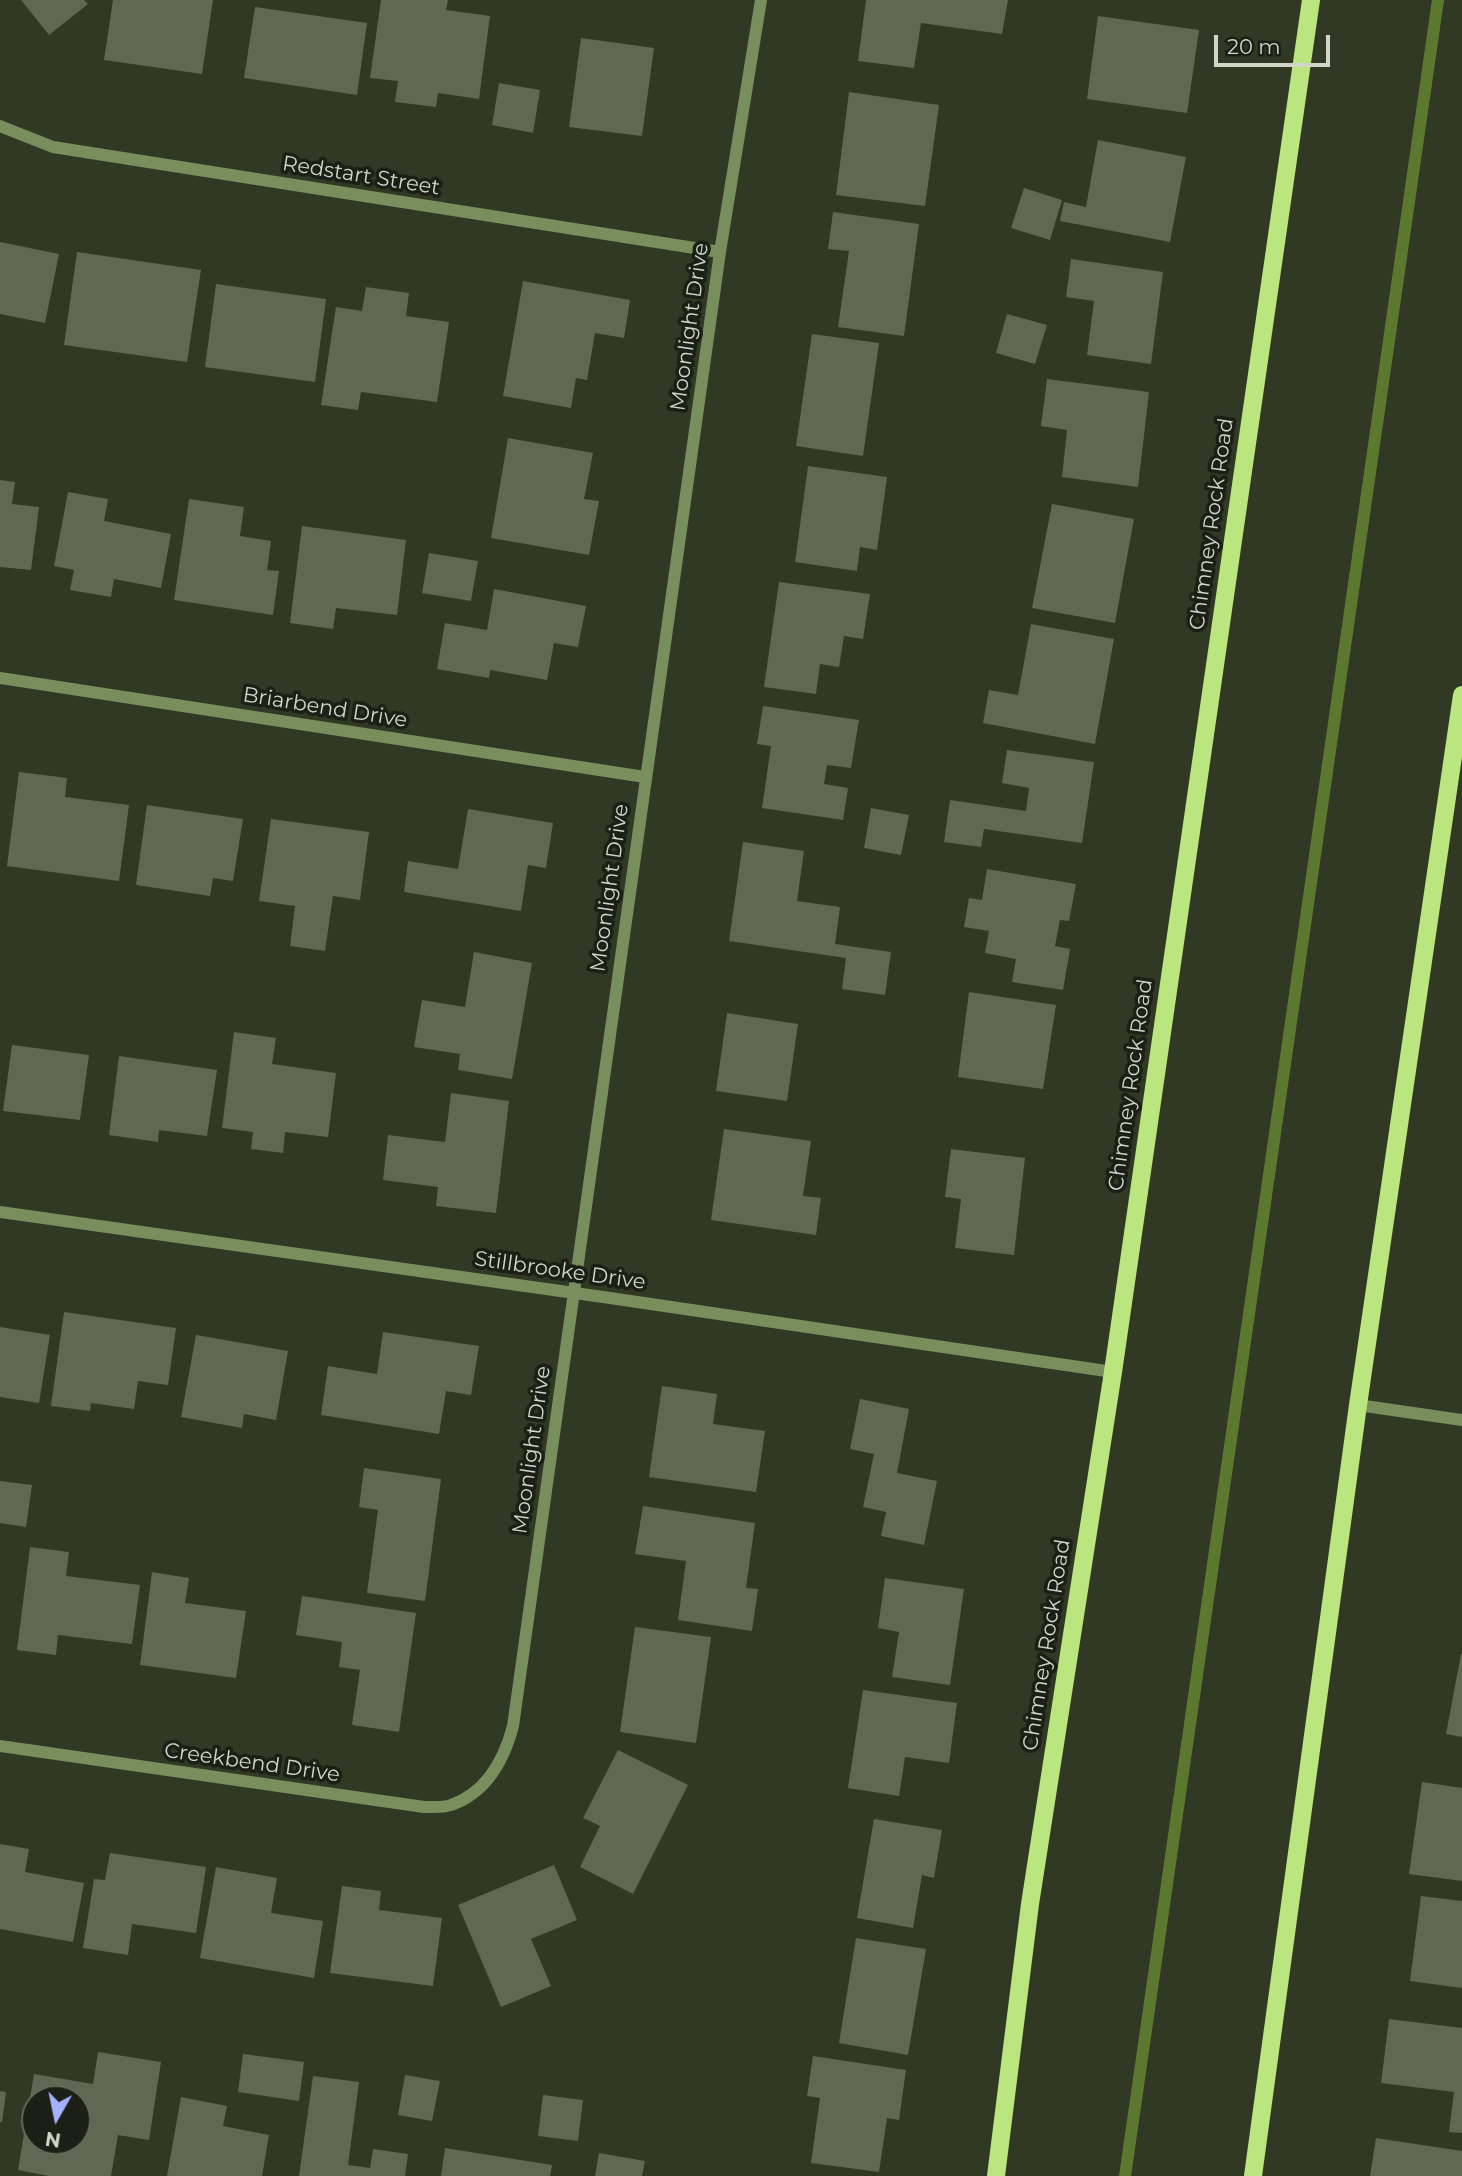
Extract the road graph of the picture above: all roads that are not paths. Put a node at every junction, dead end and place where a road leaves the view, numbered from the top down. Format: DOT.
graph roads {
  1 [pos="761,0"];
  2 [pos="1311,0"];
  3 [pos="0,126"];
  4 [pos="720,252"];
  5 [pos="0,678"];
  6 [pos="1462,695"];
  7 [pos="645,777"];
  8 [pos="0,1212"];
  9 [pos="572,1292"];
  10 [pos="1113,1372"];
  11 [pos="1358,1405"];
  12 [pos="1462,1420"];
  13 [pos="0,1746"];
  14 [pos="490,1778"];
  15 [pos="996,2176"];
  16 [pos="1253,2176"];
  1 -- 4 [label="street, Moonlight Drive"];
  2 -- 10 [label="main road, Chimney Rock Road"];
  3 -- 4 [label="street, Redstart Street"];
  4 -- 7 [label="street, Moonlight Drive"];
  5 -- 7 [label="street, Briarbend Drive"];
  6 -- 11 [label="main road"];
  7 -- 9 [label="street, Moonlight Drive"];
  8 -- 9 [label="street, Stillbrooke Drive"];
  9 -- 10 [label="street, Stillbrooke Drive"];
  9 -- 14 [label="street, Moonlight Drive"];
  10 -- 15 [label="main road, Chimney Rock Road"];
  11 -- 12 [label="street"];
  11 -- 16 [label="main road"];
  13 -- 14 [label="street, Creekbend Drive"];
}
